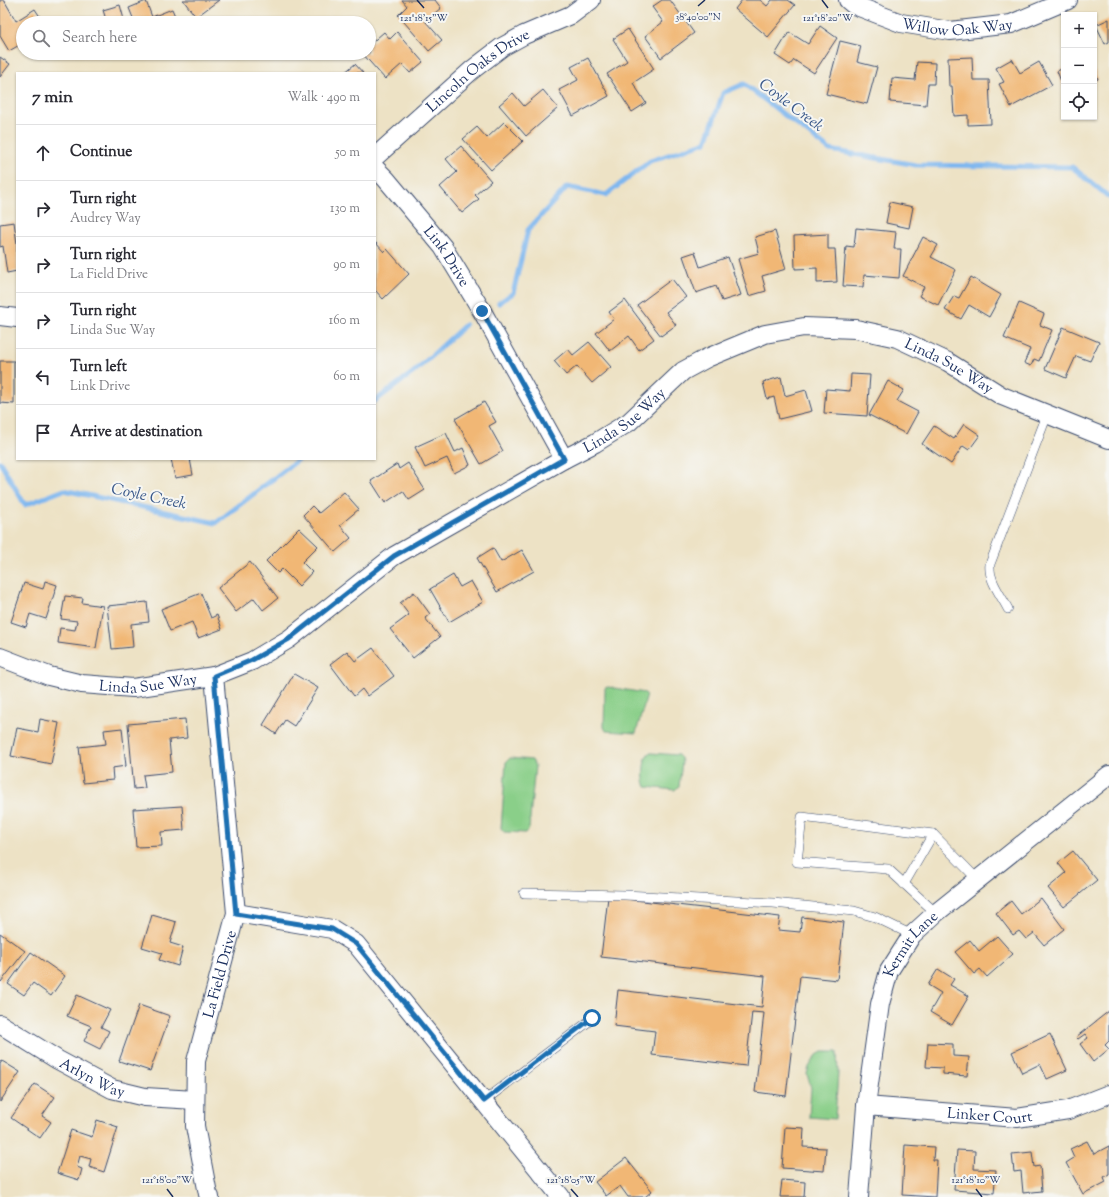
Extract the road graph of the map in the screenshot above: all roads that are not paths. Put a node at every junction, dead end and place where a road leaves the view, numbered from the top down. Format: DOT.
graph roads {
  1 [pos="591,0"];
  2 [pos="848,0"];
  3 [pos="1068,0"];
  4 [pos="376,156"];
  5 [pos="376,169"];
  6 [pos="0,316"];
  7 [pos="16,318"];
  8 [pos="1047,415"];
  9 [pos="1109,440"];
  10 [pos="564,459"];
  11 [pos="1008,609"];
  12 [pos="0,657"];
  13 [pos="214,676"];
  14 [pos="1109,775"];
  15 [pos="933,834"];
  16 [pos="978,880"];
  17 [pos="904,884"];
  18 [pos="524,893"];
  19 [pos="936,913"];
  20 [pos="236,914"];
  21 [pos="912,935"];
  22 [pos="592,1018"];
  23 [pos="0,1024"];
  24 [pos="1109,1094"];
  25 [pos="195,1100"];
  26 [pos="484,1101"];
  27 [pos="866,1106"];
  28 [pos="210,1197"];
  29 [pos="561,1197"];
  30 [pos="859,1197"];
  1 -- 4 [label="street, Lincoln Oaks Drive"];
  2 -- 3 [label="street, Willow Oak Way"];
  5 -- 10 [label="street, Link Drive"];
  6 -- 7 [label="street"];
  8 -- 9 [label="street, Linda Sue Way"];
  8 -- 10 [label="street, Linda Sue Way"];
  8 -- 11 [label="lane"];
  10 -- 13 [label="street, Linda Sue Way"];
  12 -- 13 [label="street, Linda Sue Way"];
  13 -- 20 [label="street, La Field Drive"];
  14 -- 16 [label="street, Kermit Lane"];
  15 -- 16 [label="lane"];
  15 -- 17 [label="lane"];
  15 -- 17 [label="lane"];
  16 -- 19 [label="street, Kermit Lane"];
  17 -- 19 [label="lane"];
  18 -- 21 [label="lane"];
  19 -- 21 [label="street, Kermit Lane"];
  20 -- 25 [label="street, La Field Drive"];
  20 -- 26 [label="street"];
  21 -- 27 [label="street, Kermit Lane"];
  22 -- 26 [label="lane"];
  23 -- 25 [label="street, Arlyn Way"];
  24 -- 27 [label="street, Linker Court"];
  25 -- 28 [label="street, La Field Drive"];
  26 -- 29 [label="street"];
  27 -- 30 [label="street, Kermit Lane"];
}
